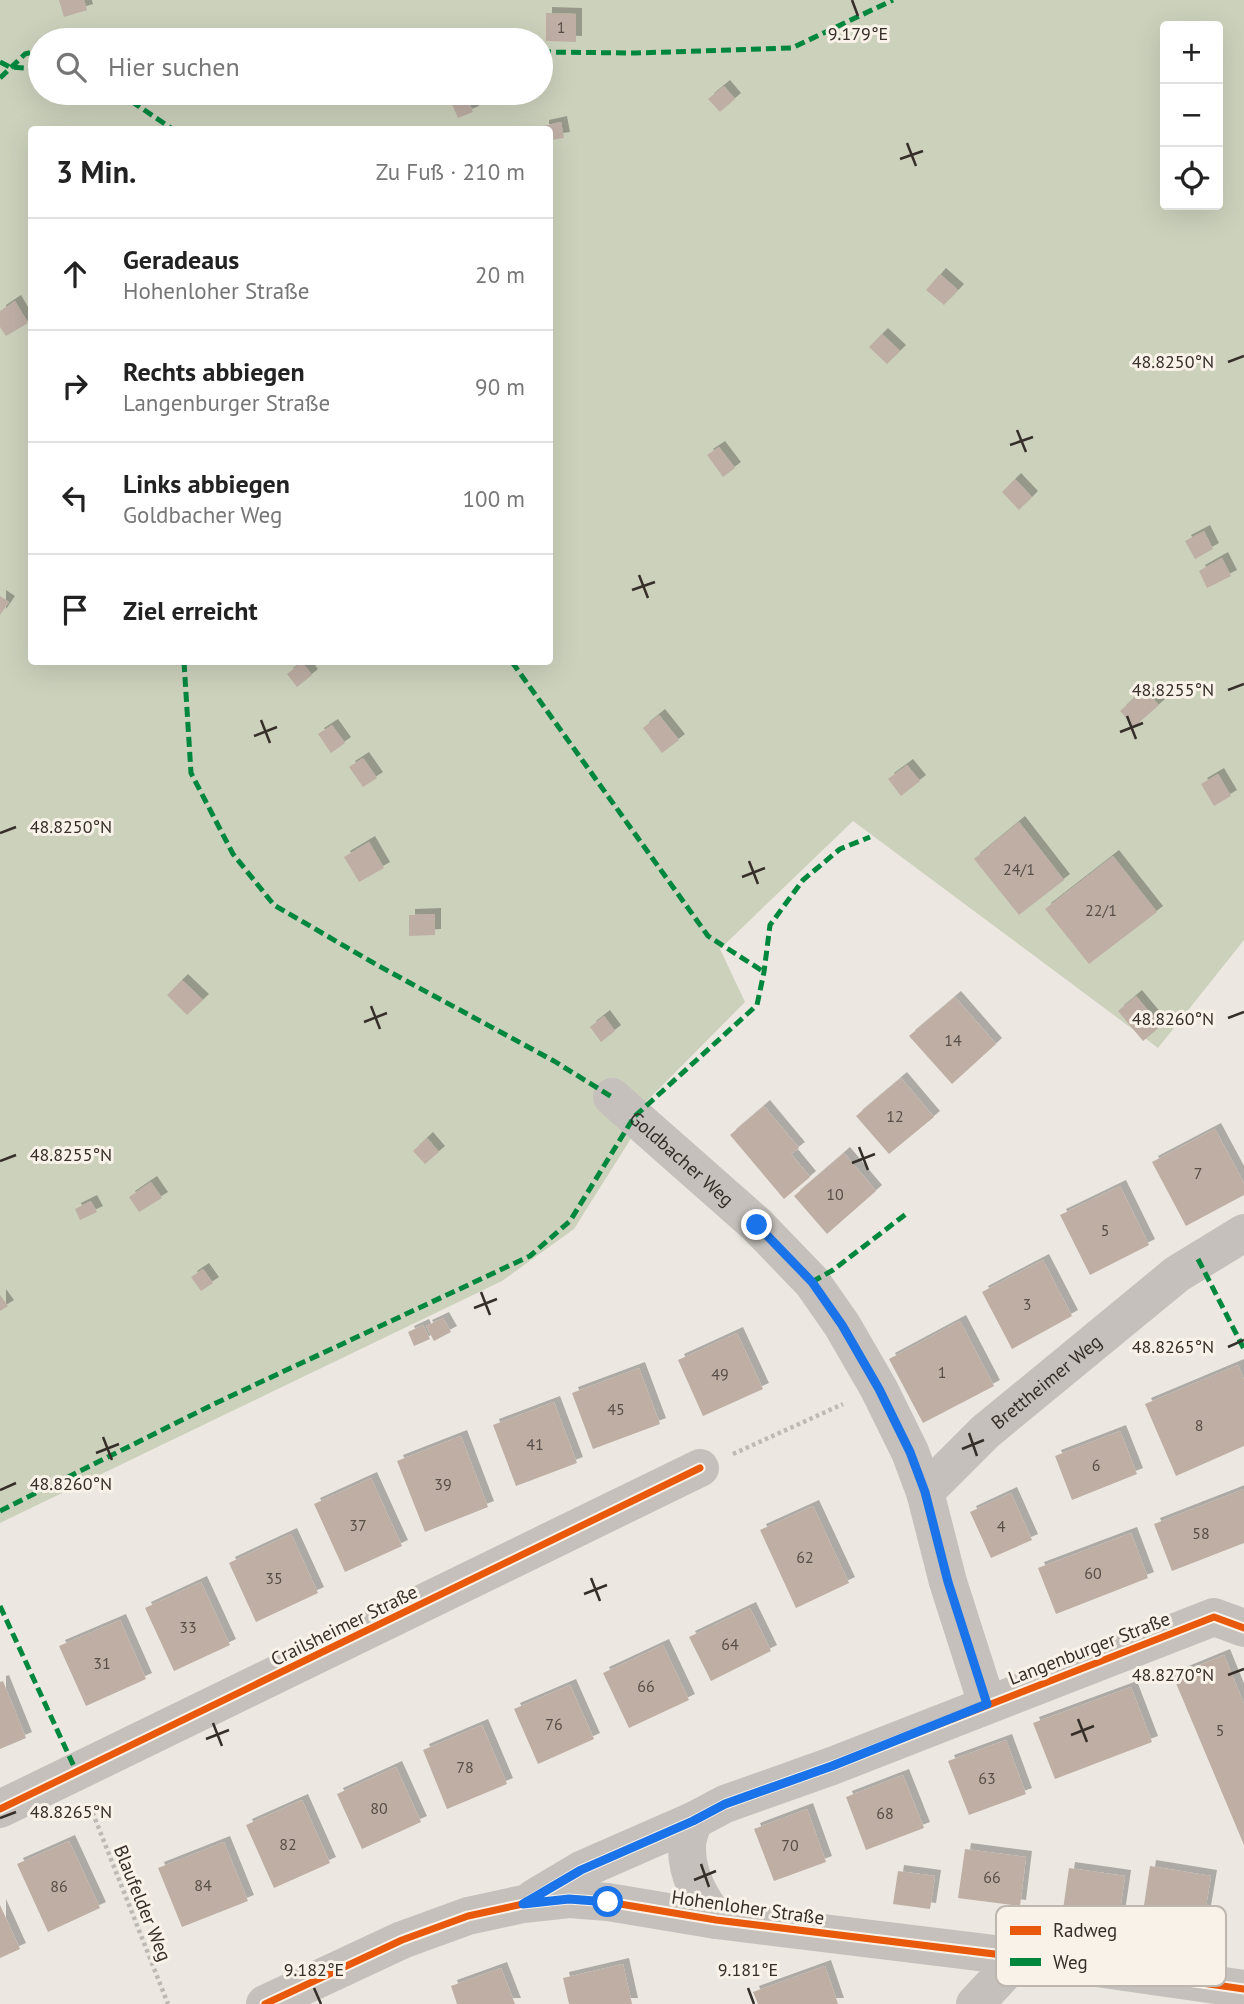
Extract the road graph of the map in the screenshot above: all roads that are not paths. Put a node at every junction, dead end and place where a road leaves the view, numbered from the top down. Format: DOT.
graph roads {
  1 [pos="612,1097"];
  2 [pos="1244,1233"];
  3 [pos="700,1468"];
  4 [pos="925,1492"];
  5 [pos="1244,1628"];
  6 [pos="987,1704"];
  7 [pos="0,1809"];
  8 [pos="693,1821"];
  9 [pos="523,1904"];
  10 [pos="716,1920"];
  11 [pos="996,1954"];
  12 [pos="996,1982"];
  13 [pos="1223,1986"];
  14 [pos="1244,1989"];
  15 [pos="265,2004"];
  16 [pos="975,2004"];
  1 -- 4 [label="street, Goldbacher Weg"];
  2 -- 4 [label="street, Brettheimer Weg"];
  3 -- 7 [label="street, Crailsheimer Straße"];
  4 -- 6 [label="street, Goldbacher Weg"];
  5 -- 6 [label="street, Langenburger Straße"];
  6 -- 8 [label="street, Langenburger Straße"];
  8 -- 9 [label="street, Langenburger Straße"];
  8 -- 10 [label="street, Hohenloher Straße"];
  9 -- 10 [label="street, Hohenloher Straße"];
  9 -- 15 [label="street, Hohenloher Straße"];
  10 -- 11 [label="street, Hohenloher Straße"];
  12 -- 16 [label="street"];
  13 -- 14 [label="street, Hohenloher Straße"];
}
